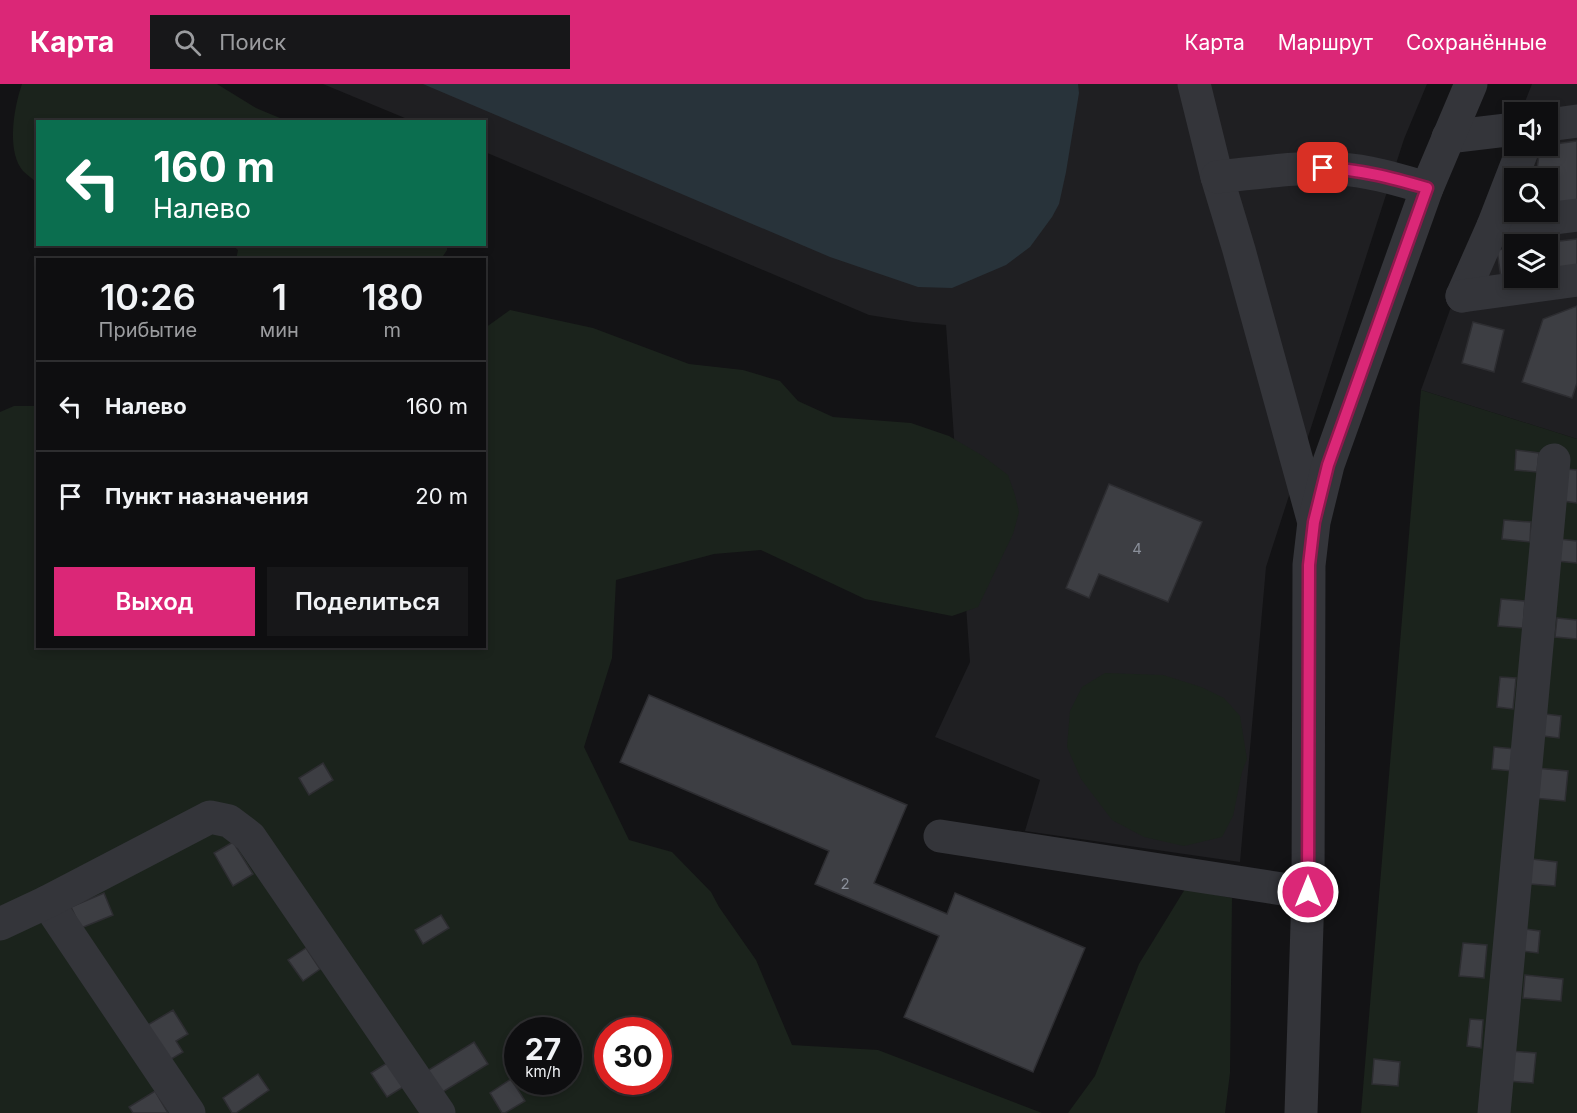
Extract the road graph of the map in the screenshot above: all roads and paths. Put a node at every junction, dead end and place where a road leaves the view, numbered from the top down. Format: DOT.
graph roads {
  1 [pos="1194,84"];
  2 [pos="1471,84"];
  3 [pos="1577,121"];
  4 [pos="1558,124"];
  5 [pos="1504,130"];
  6 [pos="1448,137"];
  7 [pos="1520,156"];
  8 [pos="1217,177"];
  9 [pos="1427,188"];
  10 [pos="1577,215"];
  11 [pos="1493,226"];
  12 [pos="1577,280"];
  13 [pos="1554,460"];
  14 [pos="1314,522"];
  15 [pos="940,836"];
  16 [pos="1308,892"];
  17 [pos="47,902"];
  18 [pos="0,924"];
  19 [pos="189,1113"];
  20 [pos="439,1113"];
  21 [pos="1302,1113"];
  22 [pos="1494,1113"];
  1 -- 8 [label="street"];
  2 -- 6 [label="street"];
  3 -- 4 [label="street"];
  5 -- 6 [label="street"];
  6 -- 9 [label="street"];
  7 -- 11 [label="street"];
  8 -- 9 [label="street"];
  8 -- 14 [label="street"];
  9 -- 14 [label="street"];
  10 -- 11 [label="street"];
  11 -- 12 [label="street"];
  13 -- 22 [label="street"];
  14 -- 16 [label="street"];
  15 -- 16 [label="street"];
  16 -- 21 [label="street"];
  17 -- 18 [label="street"];
  17 -- 19 [label="street"];
  17 -- 20 [label="street"];
}
